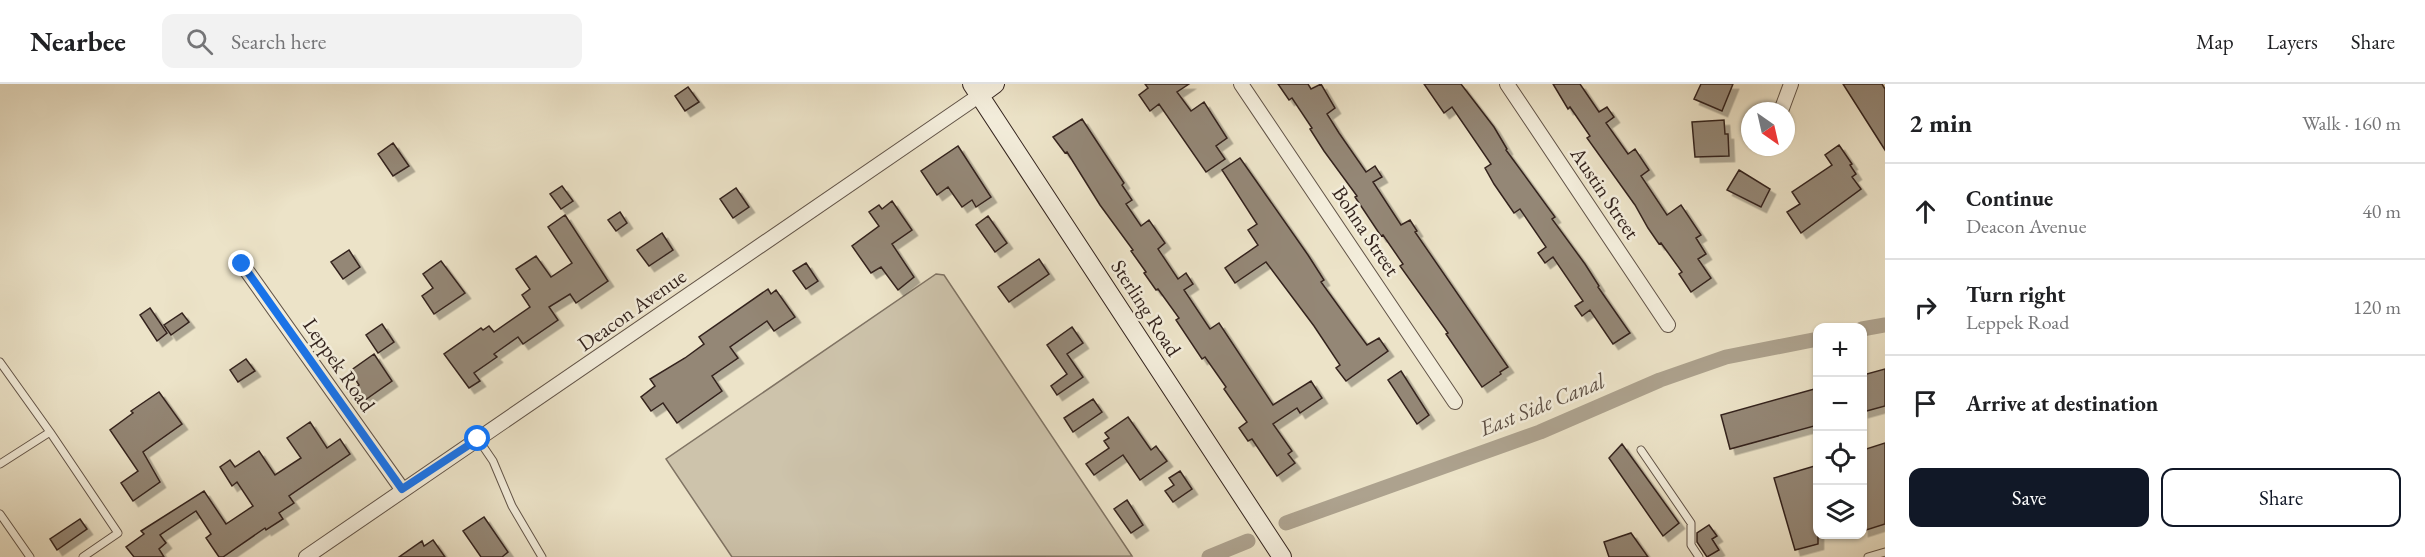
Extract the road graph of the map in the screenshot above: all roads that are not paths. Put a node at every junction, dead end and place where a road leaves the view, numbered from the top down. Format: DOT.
graph roads {
  1 [pos="995,84"];
  2 [pos="1241,84"];
  3 [pos="1507,84"];
  4 [pos="1791,84"];
  5 [pos="976,90"];
  6 [pos="1784,102"];
  7 [pos="242,264"];
  8 [pos="1668,325"];
  9 [pos="0,362"];
  10 [pos="1455,402"];
  11 [pos="50,432"];
  12 [pos="478,439"];
  13 [pos="1641,450"];
  14 [pos="0,464"];
  15 [pos="402,489"];
  16 [pos="0,514"];
  17 [pos="1885,552"];
  18 [pos="30,557"];
  19 [pos="83,557"];
  20 [pos="306,557"];
  21 [pos="542,557"];
  22 [pos="1281,557"];
  23 [pos="1699,557"];
  24 [pos="1868,557"];
  1 -- 5 [label="street"];
  2 -- 10 [label="street, Bohna Street"];
  3 -- 8 [label="street, Austin Street"];
  4 -- 6 [label="street"];
  5 -- 12 [label="street, Deacon Avenue"];
  5 -- 22 [label="street, Sterling Road"];
  7 -- 15 [label="street, Leppek Road"];
  9 -- 11 [label="lane"];
  11 -- 14 [label="lane"];
  11 -- 19 [label="lane"];
  12 -- 15 [label="street, Deacon Avenue"];
  12 -- 21 [label="lane"];
  13 -- 23 [label="lane"];
  15 -- 20 [label="street, Deacon Avenue"];
  16 -- 18 [label="lane"];
  17 -- 24 [label="lane"];
}
